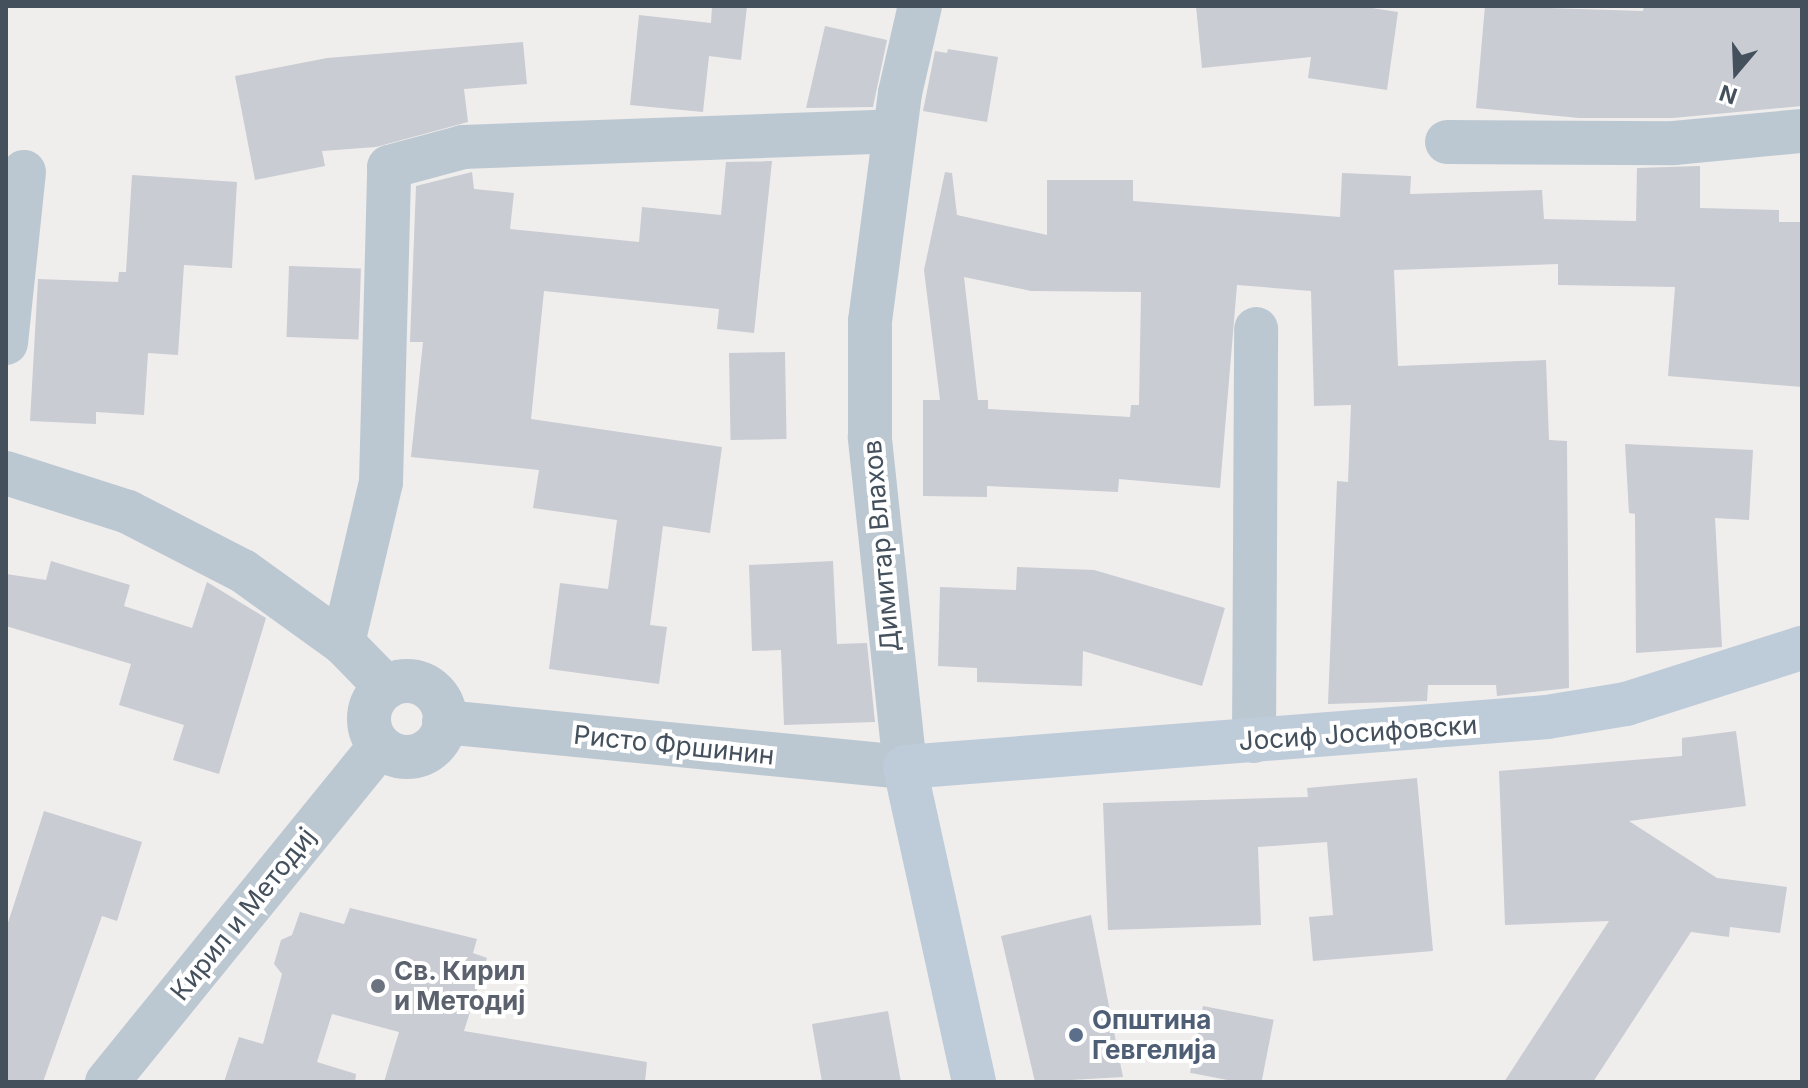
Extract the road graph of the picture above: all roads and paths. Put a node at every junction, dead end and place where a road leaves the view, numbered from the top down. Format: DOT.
graph roads {
  1 [pos="920,6"];
  2 [pos="895,131"];
  3 [pos="1802,131"];
  4 [pos="1447,142"];
  5 [pos="24,172"];
  6 [pos="1256,329"];
  7 [pos="6,343"];
  8 [pos="6,473"];
  9 [pos="343,643"];
  10 [pos="1802,648"];
  11 [pos="386,687"];
  12 [pos="444,722"];
  13 [pos="1254,741"];
  14 [pos="380,746"];
  15 [pos="905,767"];
  16 [pos="107,1082"];
  17 [pos="974,1082"];
  1 -- 2 [label="street, Димитар Влахов"];
  2 -- 9 [label="street"];
  2 -- 15 [label="street, Димитар Влахов"];
  3 -- 4 [label="street"];
  5 -- 7 [label="street"];
  6 -- 13 [label="street"];
  8 -- 9 [label="street"];
  9 -- 11 [label="street"];
  10 -- 13 [label="main road, Јосиф Јосифовски"];
  11 -- 12 [label="street"];
  11 -- 14 [label="street"];
  12 -- 14 [label="street"];
  12 -- 15 [label="street, Ристо Фршинин"];
  13 -- 15 [label="main road, Јосиф Јосифовски"];
  14 -- 16 [label="street, Кирил и Методиј"];
  15 -- 17 [label="main road, Димитар Влахов"];
}
